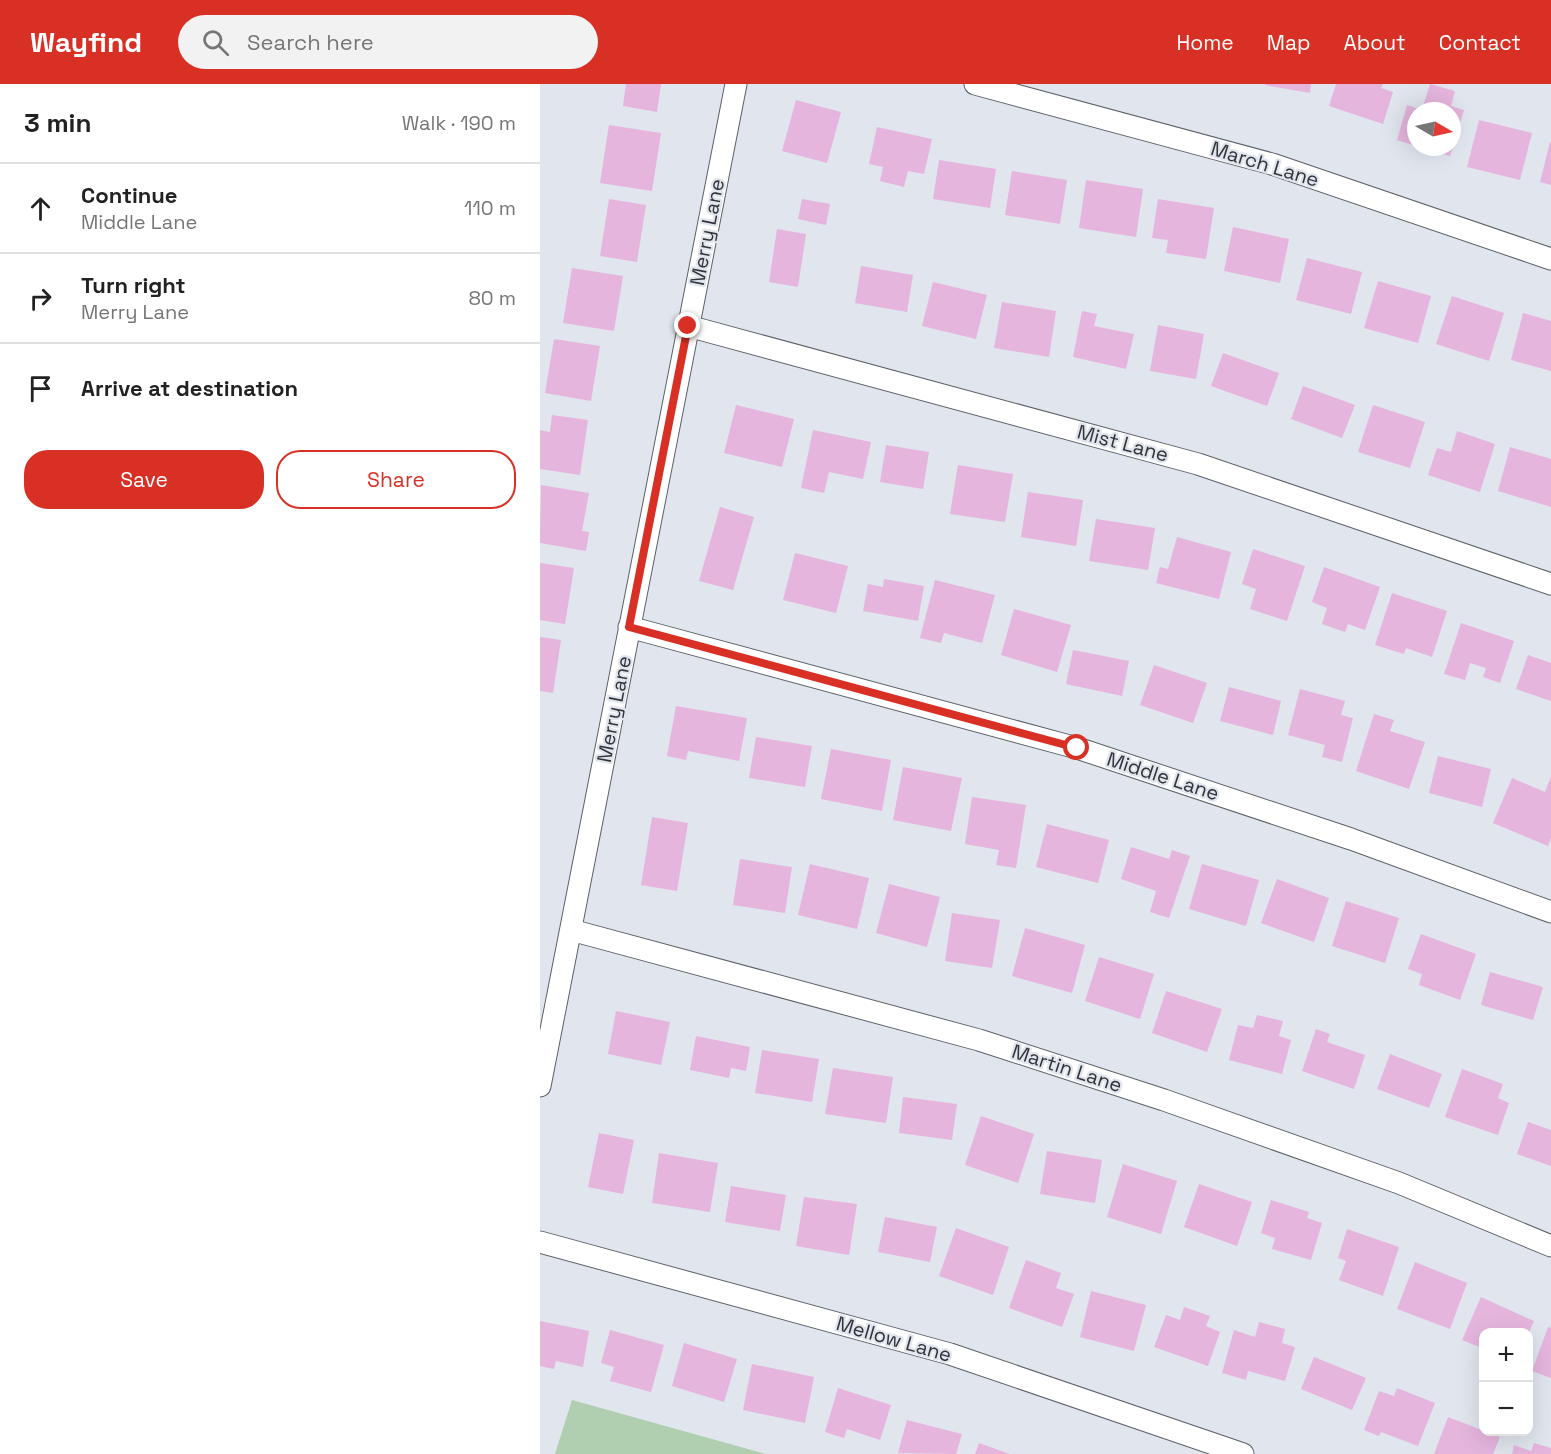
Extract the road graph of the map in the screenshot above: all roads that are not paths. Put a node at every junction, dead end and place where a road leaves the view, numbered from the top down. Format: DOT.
graph roads {
  1 [pos="735,84"];
  2 [pos="975,84"];
  3 [pos="1551,259"];
  4 [pos="688,326"];
  5 [pos="1551,584"];
  6 [pos="629,627"];
  7 [pos="1551,912"];
  8 [pos="571,930"];
  9 [pos="540,1086"];
  10 [pos="540,1242"];
  11 [pos="1551,1246"];
  12 [pos="1243,1454"];
  1 -- 4 [label="street, Merry Lane"];
  2 -- 3 [label="street, March Lane"];
  4 -- 5 [label="street, Mist Lane"];
  4 -- 6 [label="street, Merry Lane"];
  6 -- 7 [label="street, Middle Lane"];
  6 -- 8 [label="street, Merry Lane"];
  8 -- 9 [label="street, Merry Lane"];
  8 -- 11 [label="street, Martin Lane"];
  10 -- 12 [label="street, Mellow Lane"];
}
